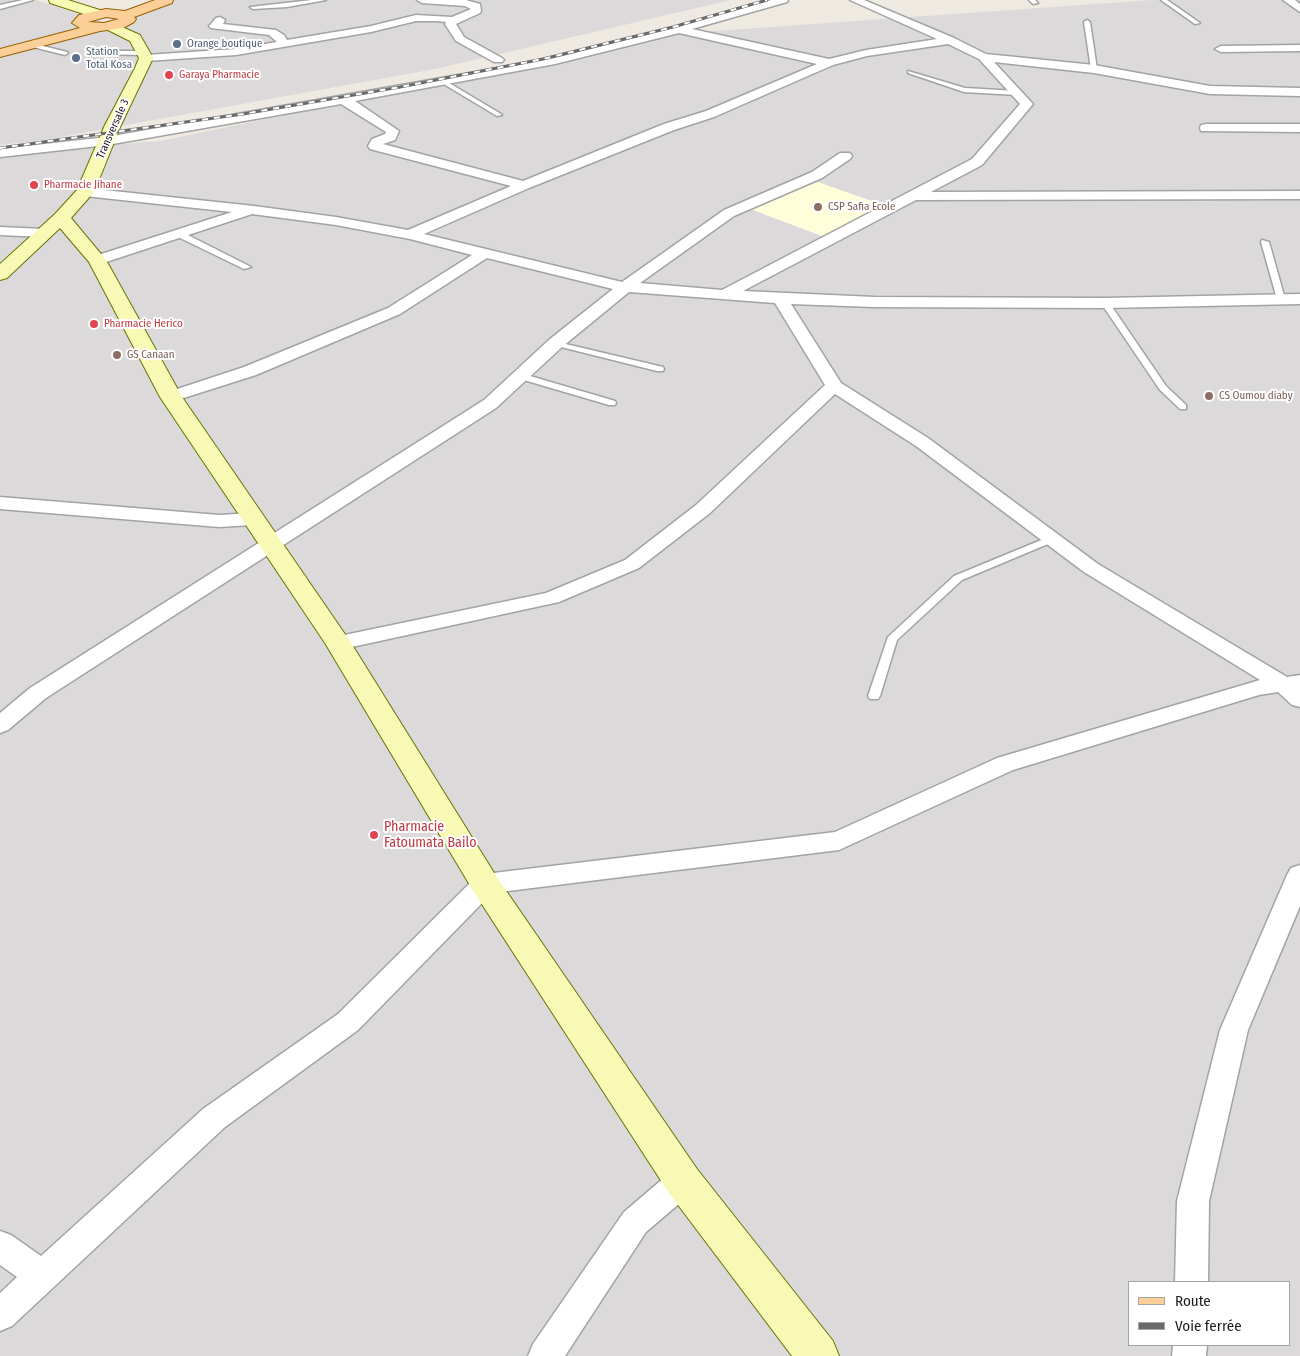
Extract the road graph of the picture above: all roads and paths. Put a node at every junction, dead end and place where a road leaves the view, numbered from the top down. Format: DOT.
graph roads {
  1 [pos="30,0"];
  2 [pos="55,0"];
  3 [pos="148,0"];
  4 [pos="167,0"];
  5 [pos="323,0"];
  6 [pos="422,0"];
  7 [pos="782,0"];
  8 [pos="855,0"];
  9 [pos="1164,0"];
  10 [pos="1288,0"];
  11 [pos="0,7"];
  12 [pos="253,8"];
  13 [pos="1300,9"];
  14 [pos="109,19"];
  15 [pos="220,20"];
  16 [pos="453,20"];
  17 [pos="1087,22"];
  18 [pos="1197,23"];
  19 [pos="679,29"];
  20 [pos="950,40"];
  21 [pos="284,44"];
  22 [pos="31,45"];
  23 [pos="0,46"];
  24 [pos="1300,48"];
  25 [pos="1221,49"];
  26 [pos="0,53"];
  27 [pos="65,53"];
  28 [pos="90,53"];
  29 [pos="144,55"];
  30 [pos="983,57"];
  31 [pos="479,63"];
  32 [pos="829,63"];
  33 [pos="1094,69"];
  34 [pos="910,72"];
  35 [pos="444,82"];
  36 [pos="1300,92"];
  37 [pos="1016,93"];
  38 [pos="344,100"];
  39 [pos="500,115"];
  40 [pos="1206,128"];
  41 [pos="1300,128"];
  42 [pos="107,141"];
  43 [pos="0,153"];
  44 [pos="845,156"];
  45 [pos="524,185"];
  46 [pos="85,192"];
  47 [pos="1300,195"];
  48 [pos="915,196"];
  49 [pos="254,210"];
  50 [pos="52,226"];
  51 [pos="0,231"];
  52 [pos="179,234"];
  53 [pos="410,235"];
  54 [pos="1265,242"];
  55 [pos="486,253"];
  56 [pos="98,260"];
  57 [pos="247,267"];
  58 [pos="0,274"];
  59 [pos="625,287"];
  60 [pos="724,295"];
  61 [pos="780,298"];
  62 [pos="1281,299"];
  63 [pos="1300,299"];
  64 [pos="1105,303"];
  65 [pos="556,344"];
  66 [pos="660,369"];
  67 [pos="520,376"];
  68 [pos="834,386"];
  69 [pos="171,397"];
  70 [pos="612,403"];
  71 [pos="1183,407"];
  72 [pos="0,503"];
  73 [pos="252,519"];
  74 [pos="1051,538"];
  75 [pos="270,543"];
  76 [pos="338,642"];
  77 [pos="1295,689"];
  78 [pos="874,696"];
  79 [pos="0,725"];
  80 [pos="1300,875"];
  81 [pos="485,884"];
  82 [pos="683,1181"];
  83 [pos="0,1246"];
  84 [pos="42,1276"];
  85 [pos="1191,1281"];
  86 [pos="0,1315"];
  87 [pos="545,1356"];
  88 [pos="818,1356"];
  1 -- 11 [label="lane"];
  2 -- 14 [label="street"];
  3 -- 14 [label="main road"];
  4 -- 14 [label="main road"];
  5 -- 12 [label="lane"];
  6 -- 16 [label="street"];
  7 -- 19 [label="street"];
  8 -- 20 [label="street"];
  9 -- 18 [label="lane"];
  10 -- 13 [label="street"];
  14 -- 22 [label="main road"];
  14 -- 23 [label="main road"];
  14 -- 29 [label="street"];
  15 -- 21 [label="street"];
  16 -- 21 [label="street"];
  16 -- 31 [label="street"];
  17 -- 33 [label="lane"];
  19 -- 32 [label="street"];
  19 -- 35 [label="street"];
  20 -- 30 [label="street"];
  20 -- 32 [label="street"];
  21 -- 29 [label="street"];
  22 -- 26 [label="main road"];
  22 -- 27 [label="lane"];
  24 -- 25 [label="street"];
  28 -- 29 [label="lane"];
  29 -- 42 [label="street, Transversale 3"];
  30 -- 33 [label="street"];
  30 -- 37 [label="street"];
  32 -- 45 [label="street"];
  33 -- 36 [label="street"];
  34 -- 37 [label="lane"];
  35 -- 38 [label="street"];
  35 -- 39 [label="lane"];
  37 -- 48 [label="street"];
  38 -- 42 [label="street"];
  38 -- 45 [label="street"];
  40 -- 41 [label="street"];
  42 -- 43 [label="street"];
  42 -- 46 [label="street, Transversale 3"];
  44 -- 59 [label="street"];
  45 -- 53 [label="street"];
  46 -- 49 [label="street"];
  46 -- 50 [label="street, Transversale 3"];
  47 -- 48 [label="street"];
  48 -- 60 [label="street"];
  49 -- 52 [label="street"];
  49 -- 53 [label="street"];
  50 -- 51 [label="street"];
  50 -- 56 [label="street"];
  50 -- 58 [label="street, Transversale 3"];
  52 -- 56 [label="street"];
  52 -- 57 [label="lane"];
  53 -- 55 [label="street"];
  54 -- 62 [label="lane"];
  55 -- 59 [label="street"];
  55 -- 69 [label="street"];
  56 -- 69 [label="street"];
  59 -- 60 [label="street"];
  59 -- 65 [label="street"];
  60 -- 61 [label="street"];
  61 -- 64 [label="street"];
  61 -- 68 [label="street"];
  62 -- 63 [label="street"];
  62 -- 64 [label="street"];
  64 -- 71 [label="lane"];
  65 -- 66 [label="lane"];
  65 -- 67 [label="street"];
  67 -- 70 [label="lane"];
  67 -- 75 [label="street"];
  68 -- 74 [label="street"];
  68 -- 76 [label="street"];
  69 -- 73 [label="street"];
  72 -- 73 [label="street"];
  73 -- 75 [label="street"];
  74 -- 77 [label="street"];
  74 -- 78 [label="lane"];
  75 -- 76 [label="street"];
  75 -- 79 [label="street"];
  76 -- 81 [label="street"];
  77 -- 81 [label="street"];
  80 -- 85 [label="street"];
  81 -- 82 [label="street"];
  81 -- 84 [label="street"];
  82 -- 87 [label="street"];
  82 -- 88 [label="street"];
  83 -- 84 [label="street"];
  84 -- 86 [label="street"];
}
